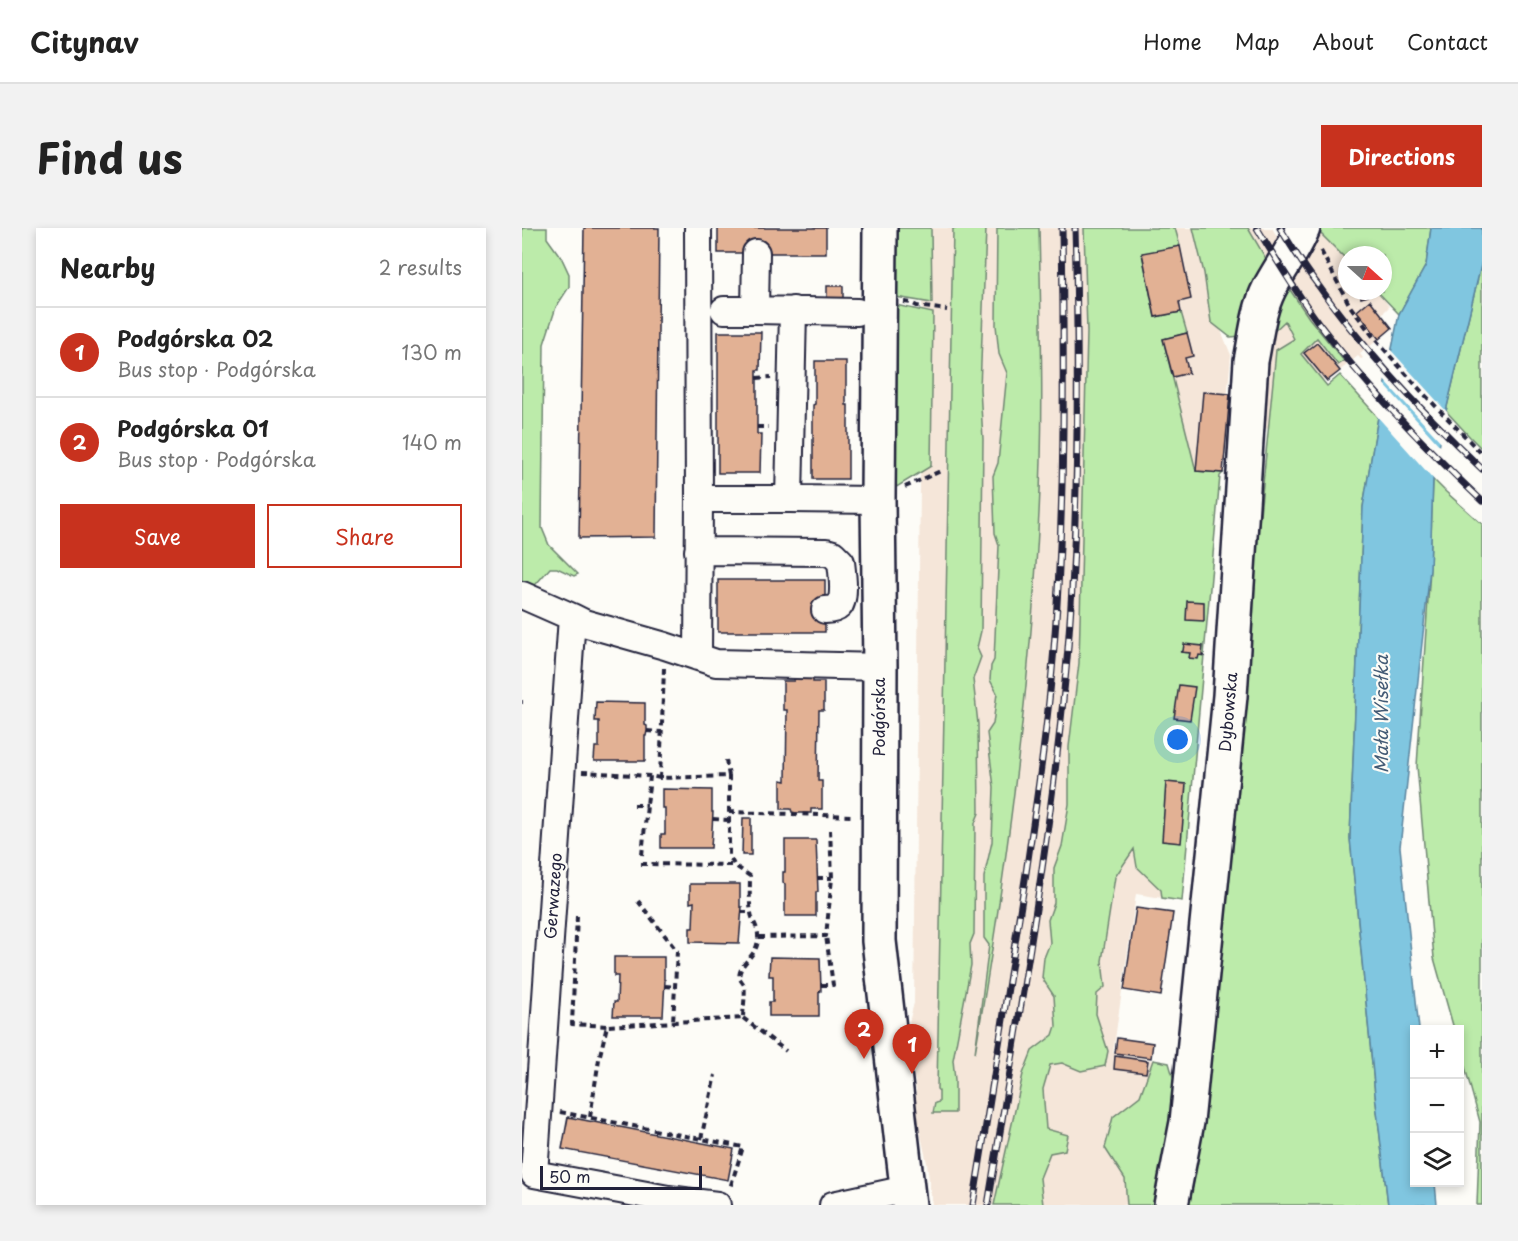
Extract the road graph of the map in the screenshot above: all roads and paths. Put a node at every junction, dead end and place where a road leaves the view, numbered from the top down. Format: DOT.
graph roads {
  1 [pos="698,228"];
  2 [pos="880,228"];
  3 [pos="1303,230"];
  4 [pos="756,253"];
  5 [pos="724,310"];
  6 [pos="755,310"];
  7 [pos="793,310"];
  8 [pos="857,312"];
  9 [pos="1482,454"];
  10 [pos="942,470"];
  11 [pos="789,498"];
  12 [pos="699,499"];
  13 [pos="878,500"];
  14 [pos="698,551"];
  15 [pos="522,595"];
  16 [pos="825,610"];
  17 [pos="572,617"];
  18 [pos="665,646"];
  19 [pos="698,657"];
  20 [pos="880,667"];
  21 [pos="647,731"];
  22 [pos="662,732"];
  23 [pos="726,760"];
  24 [pos="729,776"];
  25 [pos="660,778"];
  26 [pos="634,804"];
  27 [pos="647,805"];
  28 [pos="729,812"];
  29 [pos="862,816"];
  30 [pos="713,819"];
  31 [pos="729,820"];
  32 [pos="830,830"];
  33 [pos="642,855"];
  34 [pos="641,864"];
  35 [pos="734,865"];
  36 [pos="817,878"];
  37 [pos="832,878"];
  38 [pos="638,901"];
  39 [pos="578,910"];
  40 [pos="741,912"];
  41 [pos="751,912"];
  42 [pos="826,936"];
  43 [pos="759,937"];
  44 [pos="821,985"];
  45 [pos="665,986"];
  46 [pos="676,987"];
  47 [pos="743,1018"];
  48 [pos="673,1022"];
  49 [pos="607,1026"];
  50 [pos="786,1051"];
  51 [pos="715,1076"];
  52 [pos="538,1108"];
  53 [pos="590,1118"];
  54 [pos="700,1139"];
  55 [pos="908,1197"];
  56 [pos="723,1200"];
  57 [pos="833,1205"];
  58 [pos="1171,1205"];
  1 -- 12 [label="street"];
  2 -- 13 [label="street, Podgórska"];
  3 -- 9 [label="path"];
  3 -- 58 [label="street, Dybowska"];
  4 -- 6 [label="street"];
  5 -- 6 [label="street"];
  6 -- 7 [label="street"];
  7 -- 8 [label="street"];
  7 -- 11 [label="street"];
  10 -- 13 [label="path"];
  11 -- 12 [label="street"];
  11 -- 13 [label="street"];
  12 -- 14 [label="street"];
  13 -- 20 [label="street, Podgórska"];
  14 -- 16 [label="street"];
  14 -- 19 [label="street"];
  15 -- 17 [label="street"];
  17 -- 18 [label="street"];
  17 -- 52 [label="street, Gerwazego"];
  18 -- 19 [label="street"];
  18 -- 22 [label="path"];
  19 -- 20 [label="street"];
  20 -- 55 [label="street, Podgórska"];
  21 -- 22 [label="path"];
  22 -- 25 [label="path"];
  23 -- 24 [label="path"];
  24 -- 25 [label="path"];
  24 -- 28 [label="path"];
  25 -- 27 [label="path"];
  26 -- 27 [label="path"];
  27 -- 33 [label="path"];
  28 -- 29 [label="path"];
  28 -- 31 [label="path"];
  30 -- 31 [label="path"];
  31 -- 35 [label="path"];
  32 -- 37 [label="path"];
  34 -- 35 [label="path"];
  35 -- 41 [label="path"];
  36 -- 37 [label="path"];
  37 -- 42 [label="path"];
  38 -- 46 [label="path"];
  39 -- 49 [label="path"];
  40 -- 41 [label="path"];
  41 -- 43 [label="path"];
  42 -- 43 [label="path"];
  42 -- 44 [label="path"];
  43 -- 47 [label="path"];
  45 -- 46 [label="path"];
  46 -- 48 [label="path"];
  47 -- 48 [label="path"];
  47 -- 50 [label="path"];
  48 -- 49 [label="path"];
  49 -- 53 [label="path"];
  51 -- 54 [label="path"];
  52 -- 53 [label="path"];
  52 -- 56 [label="street, Gerwazego"];
  53 -- 54 [label="path"];
  54 -- 56 [label="path"];
  55 -- 57 [label="street"];
}
